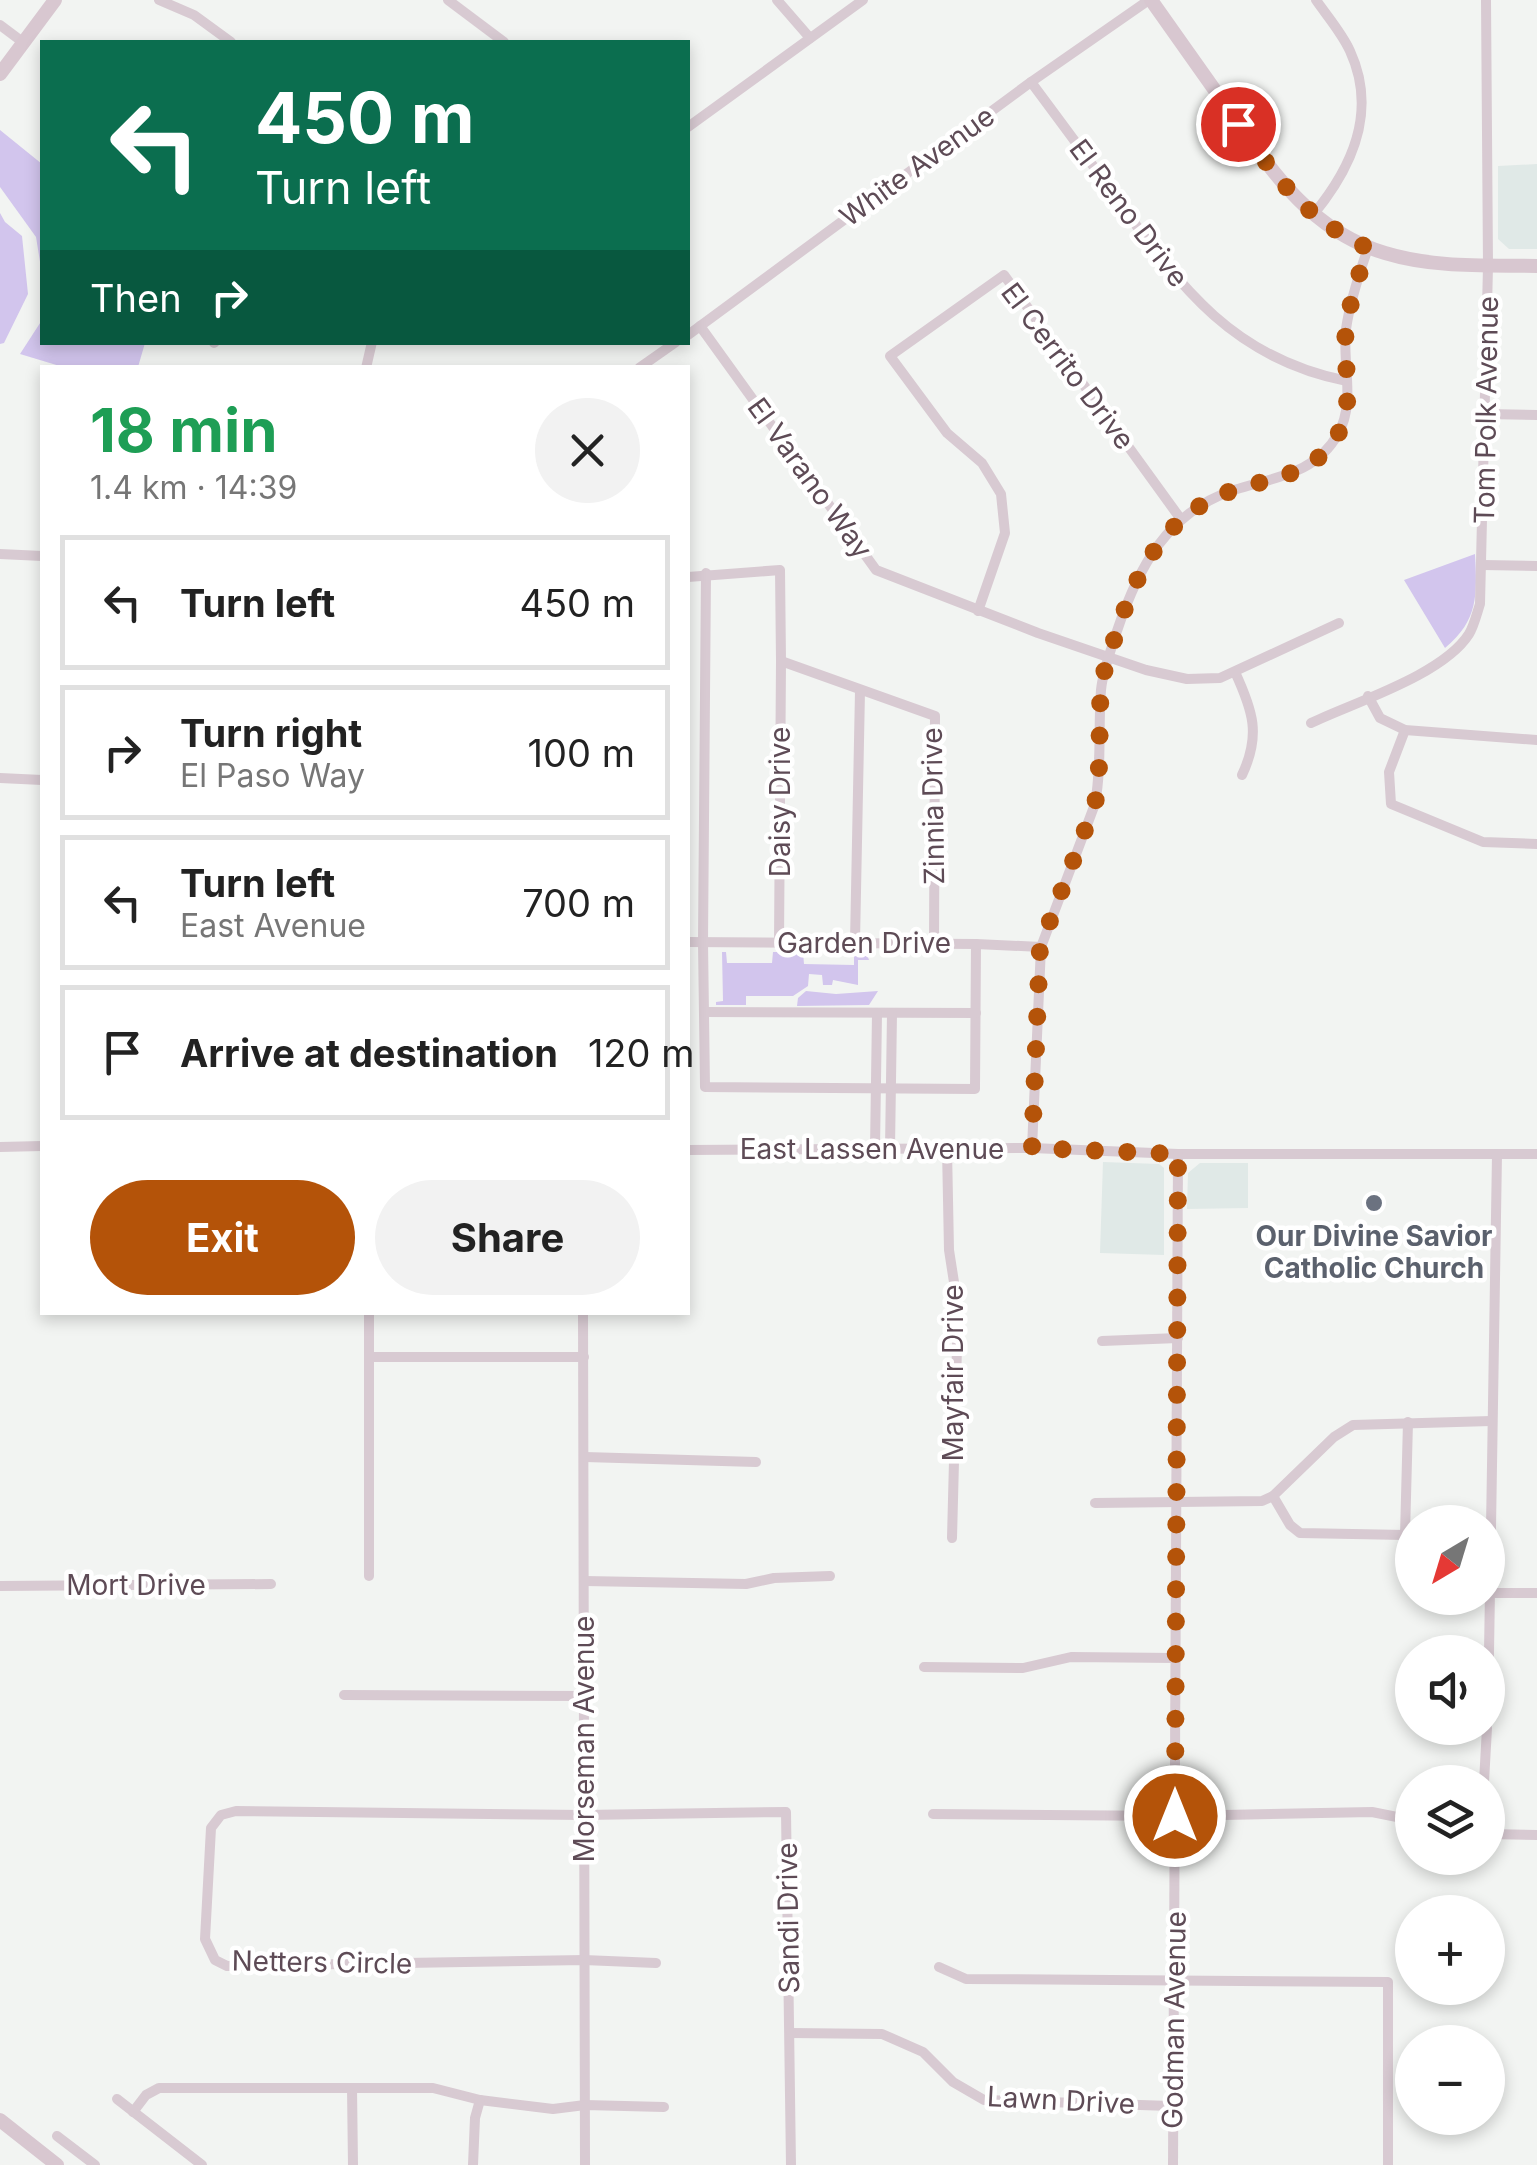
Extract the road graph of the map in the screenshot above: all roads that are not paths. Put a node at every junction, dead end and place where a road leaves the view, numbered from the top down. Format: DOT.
graph roads {
  1 [pos="56,0"];
  2 [pos="159,0"];
  3 [pos="448,0"];
  4 [pos="777,0"];
  5 [pos="863,0"];
  6 [pos="1150,0"];
  7 [pos="1316,0"];
  8 [pos="1486,0"];
  9 [pos="0,25"];
  10 [pos="810,38"];
  11 [pos="228,40"];
  12 [pos="501,40"];
  13 [pos="24,42"];
  14 [pos="0,74"];
  15 [pos="1031,82"];
  16 [pos="690,125"];
  17 [pos="1313,215"];
  18 [pos="1368,248"];
  19 [pos="1488,266"];
  20 [pos="1537,266"];
  21 [pos="700,326"];
  22 [pos="690,334"];
  23 [pos="672,345"];
  24 [pos="643,365"];
  25 [pos="1347,381"];
  26 [pos="1486,414"];
  27 [pos="1537,415"];
  28 [pos="1180,518"];
  29 [pos="0,554"];
  30 [pos="40,556"];
  31 [pos="1484,565"];
  32 [pos="1537,566"];
  33 [pos="706,573"];
  34 [pos="690,577"];
  35 [pos="978,611"];
  36 [pos="1339,623"];
  37 [pos="1109,657"];
  38 [pos="780,662"];
  39 [pos="1235,672"];
  40 [pos="860,691"];
  41 [pos="1368,696"];
  42 [pos="1311,723"];
  43 [pos="1405,730"];
  44 [pos="1537,740"];
  45 [pos="1242,775"];
  46 [pos="0,778"];
  47 [pos="40,780"];
  48 [pos="1537,844"];
  49 [pos="690,942"];
  50 [pos="702,942"];
  51 [pos="855,942"];
  52 [pos="934,943"];
  53 [pos="779,944"];
  54 [pos="976,944"];
  55 [pos="1040,947"];
  56 [pos="706,1012"];
  57 [pos="877,1012"];
  58 [pos="892,1012"];
  59 [pos="976,1012"];
  60 [pos="876,1088"];
  61 [pos="891,1088"];
  62 [pos="0,1146"];
  63 [pos="40,1146"];
  64 [pos="1032,1148"];
  65 [pos="875,1149"];
  66 [pos="890,1149"];
  67 [pos="946,1149"];
  68 [pos="690,1150"];
  69 [pos="1178,1154"];
  70 [pos="1497,1154"];
  71 [pos="1537,1154"];
  72 [pos="370,1315"];
  73 [pos="584,1315"];
  74 [pos="1178,1338"];
  75 [pos="1102,1341"];
  76 [pos="372,1357"];
  77 [pos="584,1357"];
  78 [pos="1491,1421"];
  79 [pos="1408,1422"];
  80 [pos="585,1457"];
  81 [pos="756,1462"];
  82 [pos="1273,1496"];
  83 [pos="1095,1503"];
  84 [pos="1174,1504"];
  85 [pos="1491,1505"];
  86 [pos="952,1538"];
  87 [pos="368,1576"];
  88 [pos="830,1576"];
  89 [pos="585,1581"];
  90 [pos="272,1584"];
  91 [pos="0,1586"];
  92 [pos="1505,1593"];
  93 [pos="1537,1593"];
  94 [pos="1176,1658"];
  95 [pos="924,1667"];
  96 [pos="344,1694"];
  97 [pos="584,1696"];
  98 [pos="933,1814"];
  99 [pos="584,1815"];
  100 [pos="1175,1816"];
  101 [pos="1395,1817"];
  102 [pos="1505,1834"];
  103 [pos="1537,1835"];
  104 [pos="584,1960"];
  105 [pos="656,1963"];
  106 [pos="940,1967"];
  107 [pos="1175,1979"];
  108 [pos="791,2033"];
  109 [pos="352,2088"];
  110 [pos="118,2100"];
  111 [pos="480,2100"];
  112 [pos="585,2105"];
  113 [pos="1171,2106"];
  114 [pos="664,2107"];
  115 [pos="133,2112"];
  116 [pos="0,2120"];
  117 [pos="56,2136"];
  118 [pos="57,2165"];
  119 [pos="95,2165"];
  120 [pos="202,2165"];
  121 [pos="353,2165"];
  122 [pos="472,2165"];
  123 [pos="585,2165"];
  124 [pos="791,2165"];
  125 [pos="1173,2165"];
  126 [pos="1388,2165"];
  1 -- 13 [label="main road"];
  2 -- 11 [label="street"];
  3 -- 12 [label="street"];
  4 -- 10 [label="street"];
  5 -- 10 [label="street"];
  6 -- 15 [label="street, White Avenue"];
  6 -- 17 [label="main road"];
  7 -- 17 [label="street"];
  8 -- 19 [label="street, Tom Polk Avenue"];
  9 -- 13 [label="street"];
  10 -- 16 [label="street"];
  13 -- 14 [label="main road"];
  15 -- 21 [label="street, White Avenue"];
  15 -- 25 [label="street, El Reno Drive"];
  17 -- 18 [label="main road"];
  18 -- 19 [label="main road"];
  18 -- 25 [label="street"];
  19 -- 20 [label="main road"];
  19 -- 26 [label="street, Tom Polk Avenue"];
  21 -- 22 [label="street, White Avenue"];
  21 -- 35 [label="street, El Varano Way"];
  23 -- 24 [label="street"];
  25 -- 28 [label="street"];
  26 -- 27 [label="street"];
  26 -- 31 [label="street, Tom Polk Avenue"];
  28 -- 35 [label="street, El Cerrito Drive"];
  28 -- 37 [label="street"];
  29 -- 30 [label="street"];
  31 -- 32 [label="street"];
  31 -- 41 [label="street, Tom Polk Avenue"];
  33 -- 34 [label="street"];
  33 -- 38 [label="street"];
  33 -- 50 [label="street"];
  35 -- 37 [label="street, El Varano Way"];
  36 -- 39 [label="street, El Varano Way"];
  37 -- 39 [label="street, El Varano Way"];
  37 -- 55 [label="street"];
  38 -- 40 [label="street, Zinnia Drive"];
  38 -- 53 [label="street, Daisy Drive"];
  39 -- 45 [label="street"];
  40 -- 51 [label="street"];
  40 -- 52 [label="street, Zinnia Drive"];
  41 -- 42 [label="street, Tom Polk Avenue"];
  41 -- 43 [label="street"];
  43 -- 44 [label="street"];
  43 -- 48 [label="street"];
  46 -- 47 [label="street"];
  49 -- 50 [label="street, Garden Drive"];
  50 -- 53 [label="street, Garden Drive"];
  50 -- 56 [label="street"];
  51 -- 52 [label="street, Garden Drive"];
  51 -- 53 [label="street, Garden Drive"];
  52 -- 54 [label="street, Garden Drive"];
  54 -- 55 [label="street, Garden Drive"];
  54 -- 59 [label="street"];
  55 -- 64 [label="street"];
  56 -- 57 [label="street"];
  56 -- 60 [label="street"];
  57 -- 58 [label="street"];
  57 -- 60 [label="street"];
  58 -- 59 [label="street"];
  58 -- 61 [label="street"];
  59 -- 61 [label="street"];
  60 -- 61 [label="street"];
  60 -- 65 [label="street"];
  61 -- 66 [label="street"];
  62 -- 63 [label="street"];
  64 -- 67 [label="street, East Lassen Avenue"];
  64 -- 69 [label="street, East Lassen Avenue"];
  65 -- 66 [label="street, East Lassen Avenue"];
  65 -- 68 [label="street, East Lassen Avenue"];
  66 -- 67 [label="street, East Lassen Avenue"];
  67 -- 86 [label="street, Mayfair Drive"];
  69 -- 70 [label="street, East Lassen Avenue"];
  69 -- 74 [label="street, Godman Avenue"];
  70 -- 71 [label="street, East Lassen Avenue"];
  70 -- 78 [label="street"];
  72 -- 76 [label="street"];
  73 -- 77 [label="street, Morseman Avenue"];
  74 -- 75 [label="street"];
  74 -- 84 [label="street, Godman Avenue"];
  76 -- 77 [label="street"];
  76 -- 87 [label="street"];
  77 -- 80 [label="street, Morseman Avenue"];
  78 -- 79 [label="street"];
  78 -- 85 [label="street"];
  79 -- 82 [label="street"];
  79 -- 82 [label="street"];
  80 -- 81 [label="street"];
  80 -- 89 [label="street, Morseman Avenue"];
  82 -- 84 [label="street"];
  83 -- 84 [label="street"];
  84 -- 94 [label="street, Godman Avenue"];
  88 -- 89 [label="street"];
  89 -- 97 [label="street, Morseman Avenue"];
  90 -- 91 [label="street, Mort Drive"];
  92 -- 93 [label="street"];
  94 -- 95 [label="street"];
  94 -- 100 [label="street, Godman Avenue"];
  96 -- 97 [label="street"];
  97 -- 99 [label="street, Morseman Avenue"];
  98 -- 100 [label="street"];
  99 -- 104 [label="street, Morseman Avenue"];
  99 -- 104 [label="street, Netters Circle"];
  99 -- 108 [label="street, Sandi Drive"];
  100 -- 101 [label="street"];
  100 -- 107 [label="street, Godman Avenue"];
  102 -- 103 [label="street"];
  104 -- 105 [label="street"];
  104 -- 112 [label="street, Morseman Avenue"];
  106 -- 107 [label="street"];
  107 -- 113 [label="street, Godman Avenue"];
  107 -- 126 [label="street"];
  108 -- 113 [label="street, Lawn Drive"];
  108 -- 124 [label="street, Sandi Drive"];
  109 -- 111 [label="street"];
  109 -- 115 [label="street"];
  109 -- 121 [label="street"];
  110 -- 115 [label="street"];
  111 -- 112 [label="street"];
  111 -- 122 [label="street"];
  112 -- 114 [label="street"];
  112 -- 123 [label="street, Morseman Avenue"];
  113 -- 125 [label="street, Godman Avenue"];
  115 -- 120 [label="street"];
  116 -- 118 [label="main road"];
  117 -- 119 [label="street"];
}
